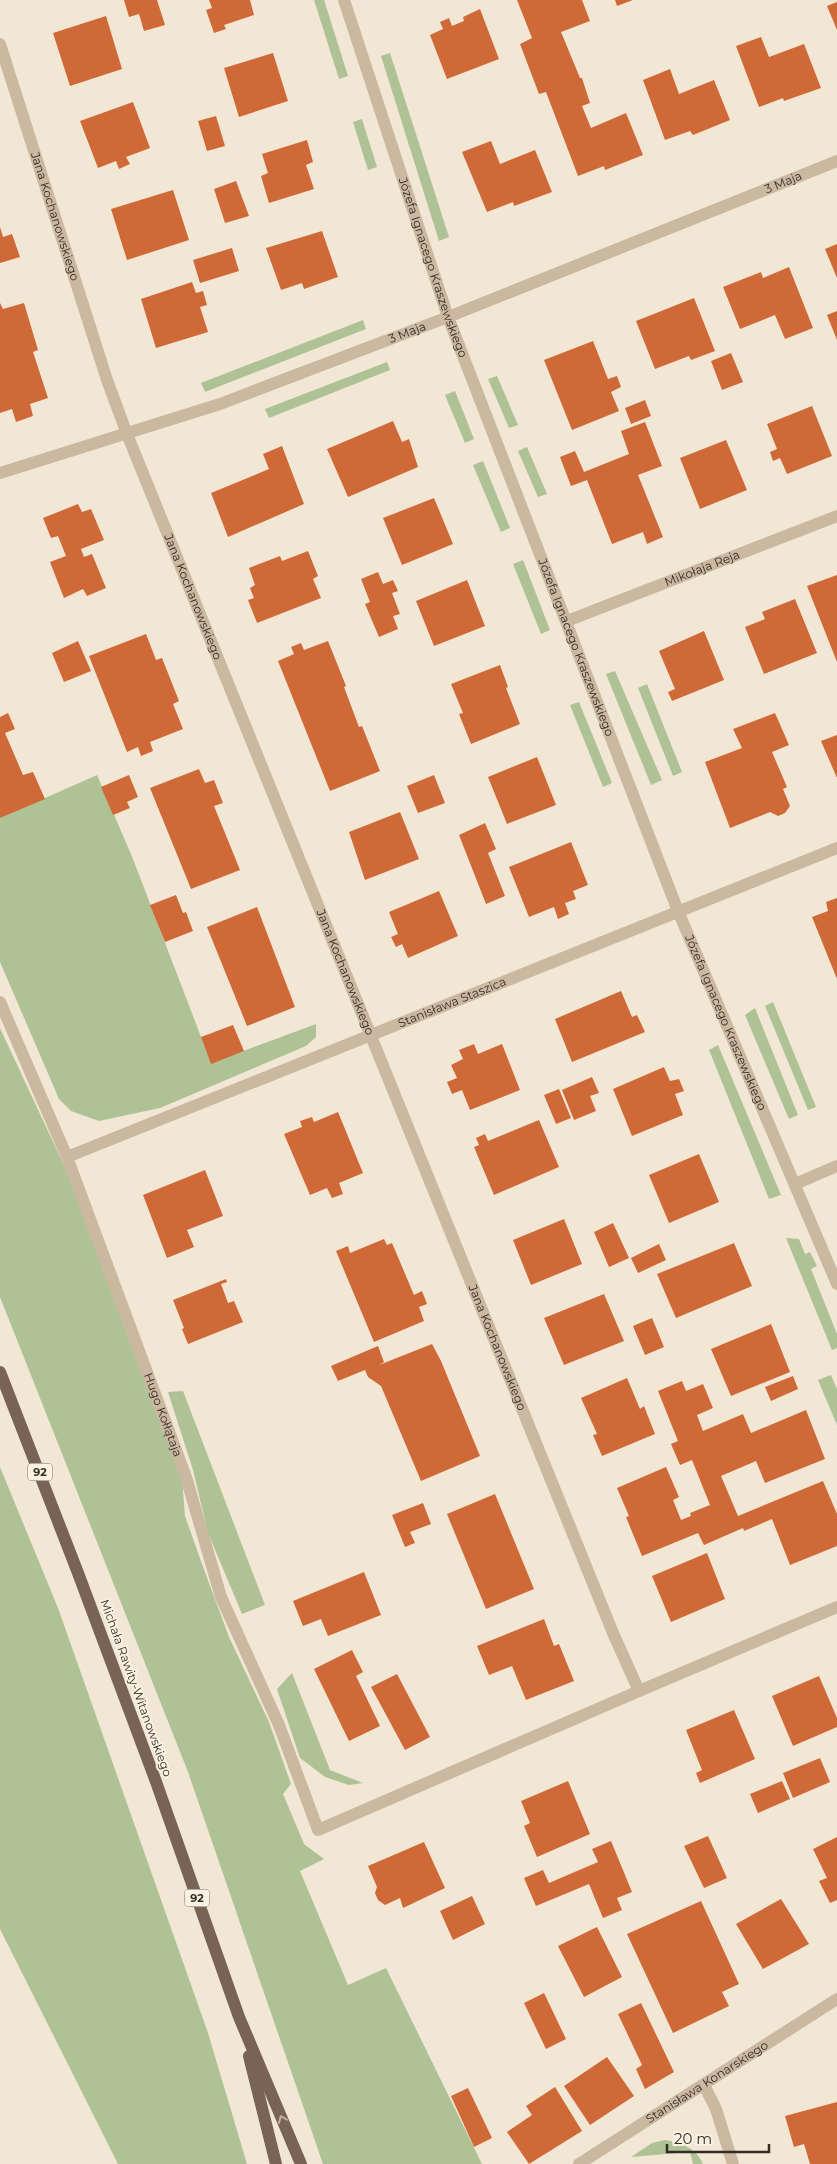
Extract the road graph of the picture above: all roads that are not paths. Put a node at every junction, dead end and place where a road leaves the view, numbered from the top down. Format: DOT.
graph roads {
  1 [pos="345,0"];
  2 [pos="0,44"];
  3 [pos="837,161"];
  4 [pos="448,317"];
  5 [pos="127,434"];
  6 [pos="0,473"];
  7 [pos="837,516"];
  8 [pos="567,621"];
  9 [pos="837,848"];
  10 [pos="678,911"];
  11 [pos="0,1002"];
  12 [pos="371,1035"];
  13 [pos="67,1157"];
  14 [pos="837,1166"];
  15 [pos="795,1184"];
  16 [pos="837,1284"];
  17 [pos="0,1372"];
  18 [pos="837,1607"];
  19 [pos="639,1691"];
  20 [pos="837,1999"];
  21 [pos="239,2017"];
  22 [pos="704,2085"];
  23 [pos="276,2164"];
  24 [pos="300,2164"];
  25 [pos="579,2164"];
  26 [pos="733,2164"];
  1 -- 4 [label="street, Józefa Ignacego Kraszewskiego"];
  2 -- 5 [label="street, Jana Kochanowskiego"];
  3 -- 4 [label="street, 3 Maja"];
  4 -- 5 [label="street, 3 Maja"];
  4 -- 8 [label="street, Józefa Ignacego Kraszewskiego"];
  5 -- 6 [label="street, 3 Maja"];
  5 -- 12 [label="street, Jana Kochanowskiego"];
  7 -- 8 [label="street, Mikołaja Reja"];
  8 -- 10 [label="street, Józefa Ignacego Kraszewskiego"];
  9 -- 10 [label="street, Stanisława Staszica"];
  10 -- 12 [label="street, Stanisława Staszica"];
  10 -- 15 [label="street, Józefa Ignacego Kraszewskiego"];
  11 -- 13 [label="street, Hugo Kołłątaja"];
  12 -- 13 [label="street, Stanisława Staszica"];
  12 -- 19 [label="street, Jana Kochanowskiego"];
  13 -- 19 [label="street, Hugo Kołłątaja"];
  14 -- 15 [label="street"];
  15 -- 16 [label="street, Józefa Ignacego Kraszewskiego"];
  17 -- 21 [label="main road, Michała Rawity-Witanowskiego / 92"];
  18 -- 19 [label="street"];
  20 -- 22 [label="street, Stanisława Konarskiego"];
  21 -- 23 [label="main road, Michała Rawity-Witanowskiego / 92"];
  24 -- 21 [label="main road, Michała Rawity-Witanowskiego / 92, one-way"];
  22 -- 25 [label="street, Stanisława Konarskiego"];
  22 -- 26 [label="street"];
}
